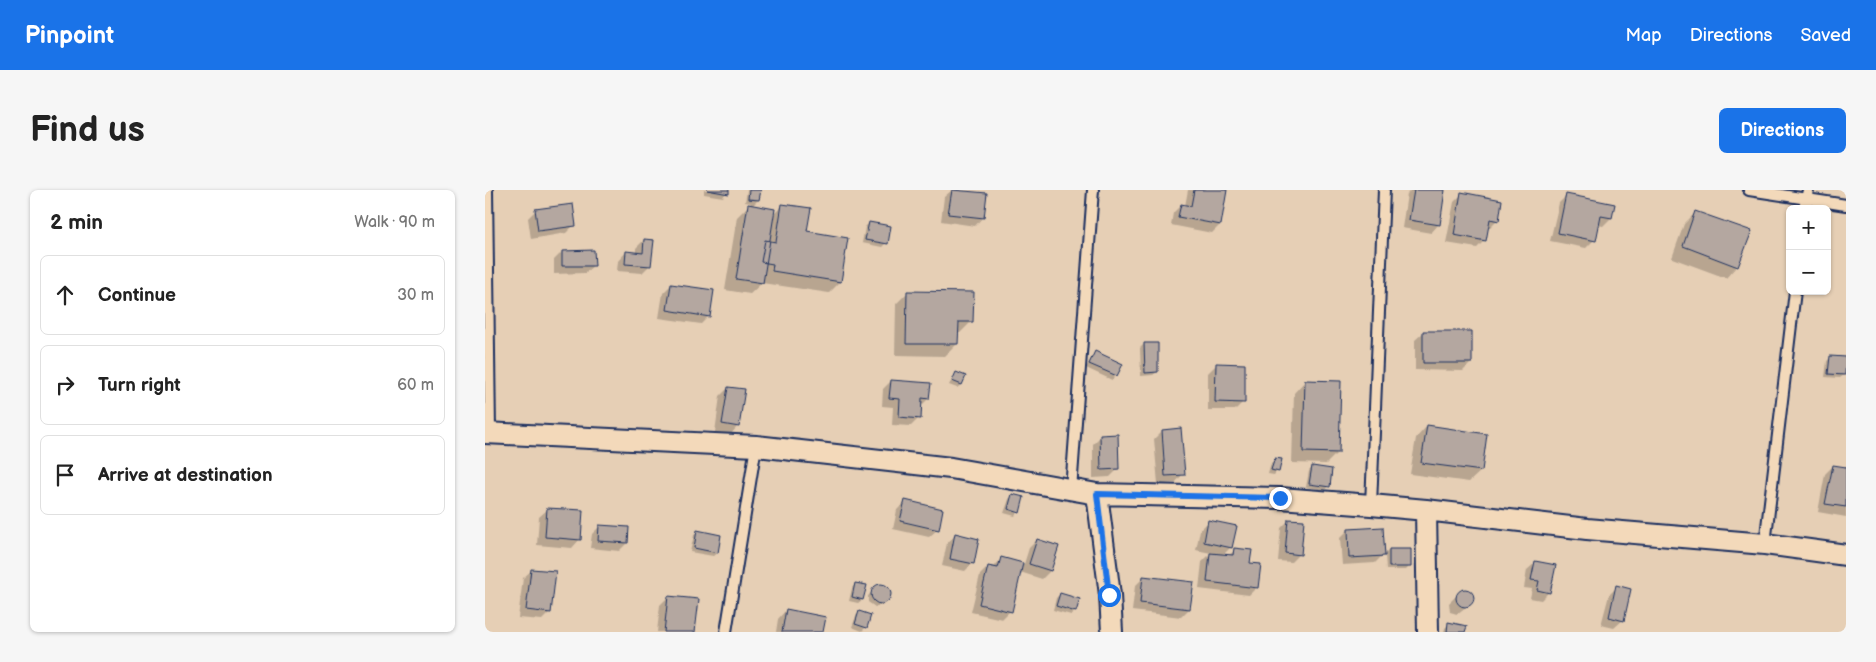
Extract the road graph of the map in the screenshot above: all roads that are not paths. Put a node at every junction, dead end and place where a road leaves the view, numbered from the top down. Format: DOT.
graph roads {
  1 [pos="487,190"];
  2 [pos="1093,190"];
  3 [pos="1384,190"];
  4 [pos="1749,190"];
  5 [pos="1806,199"];
  6 [pos="1846,205"];
  7 [pos="1795,295"];
  8 [pos="488,432"];
  9 [pos="756,446"];
  10 [pos="1071,490"];
  11 [pos="1097,494"];
  12 [pos="1371,505"];
  13 [pos="1426,510"];
  14 [pos="1765,544"];
  15 [pos="1846,556"];
  16 [pos="726,632"];
  17 [pos="1112,632"];
  18 [pos="1428,632"];
  1 -- 8 [label="lane"];
  2 -- 10 [label="lane"];
  3 -- 12 [label="lane"];
  4 -- 5 [label="lane"];
  5 -- 6 [label="lane"];
  7 -- 14 [label="lane"];
  8 -- 9 [label="street"];
  9 -- 10 [label="street"];
  9 -- 16 [label="lane"];
  10 -- 11 [label="street"];
  11 -- 12 [label="street"];
  11 -- 17 [label="street"];
  12 -- 13 [label="street"];
  13 -- 14 [label="street"];
  13 -- 18 [label="street"];
  14 -- 15 [label="street"];
}
